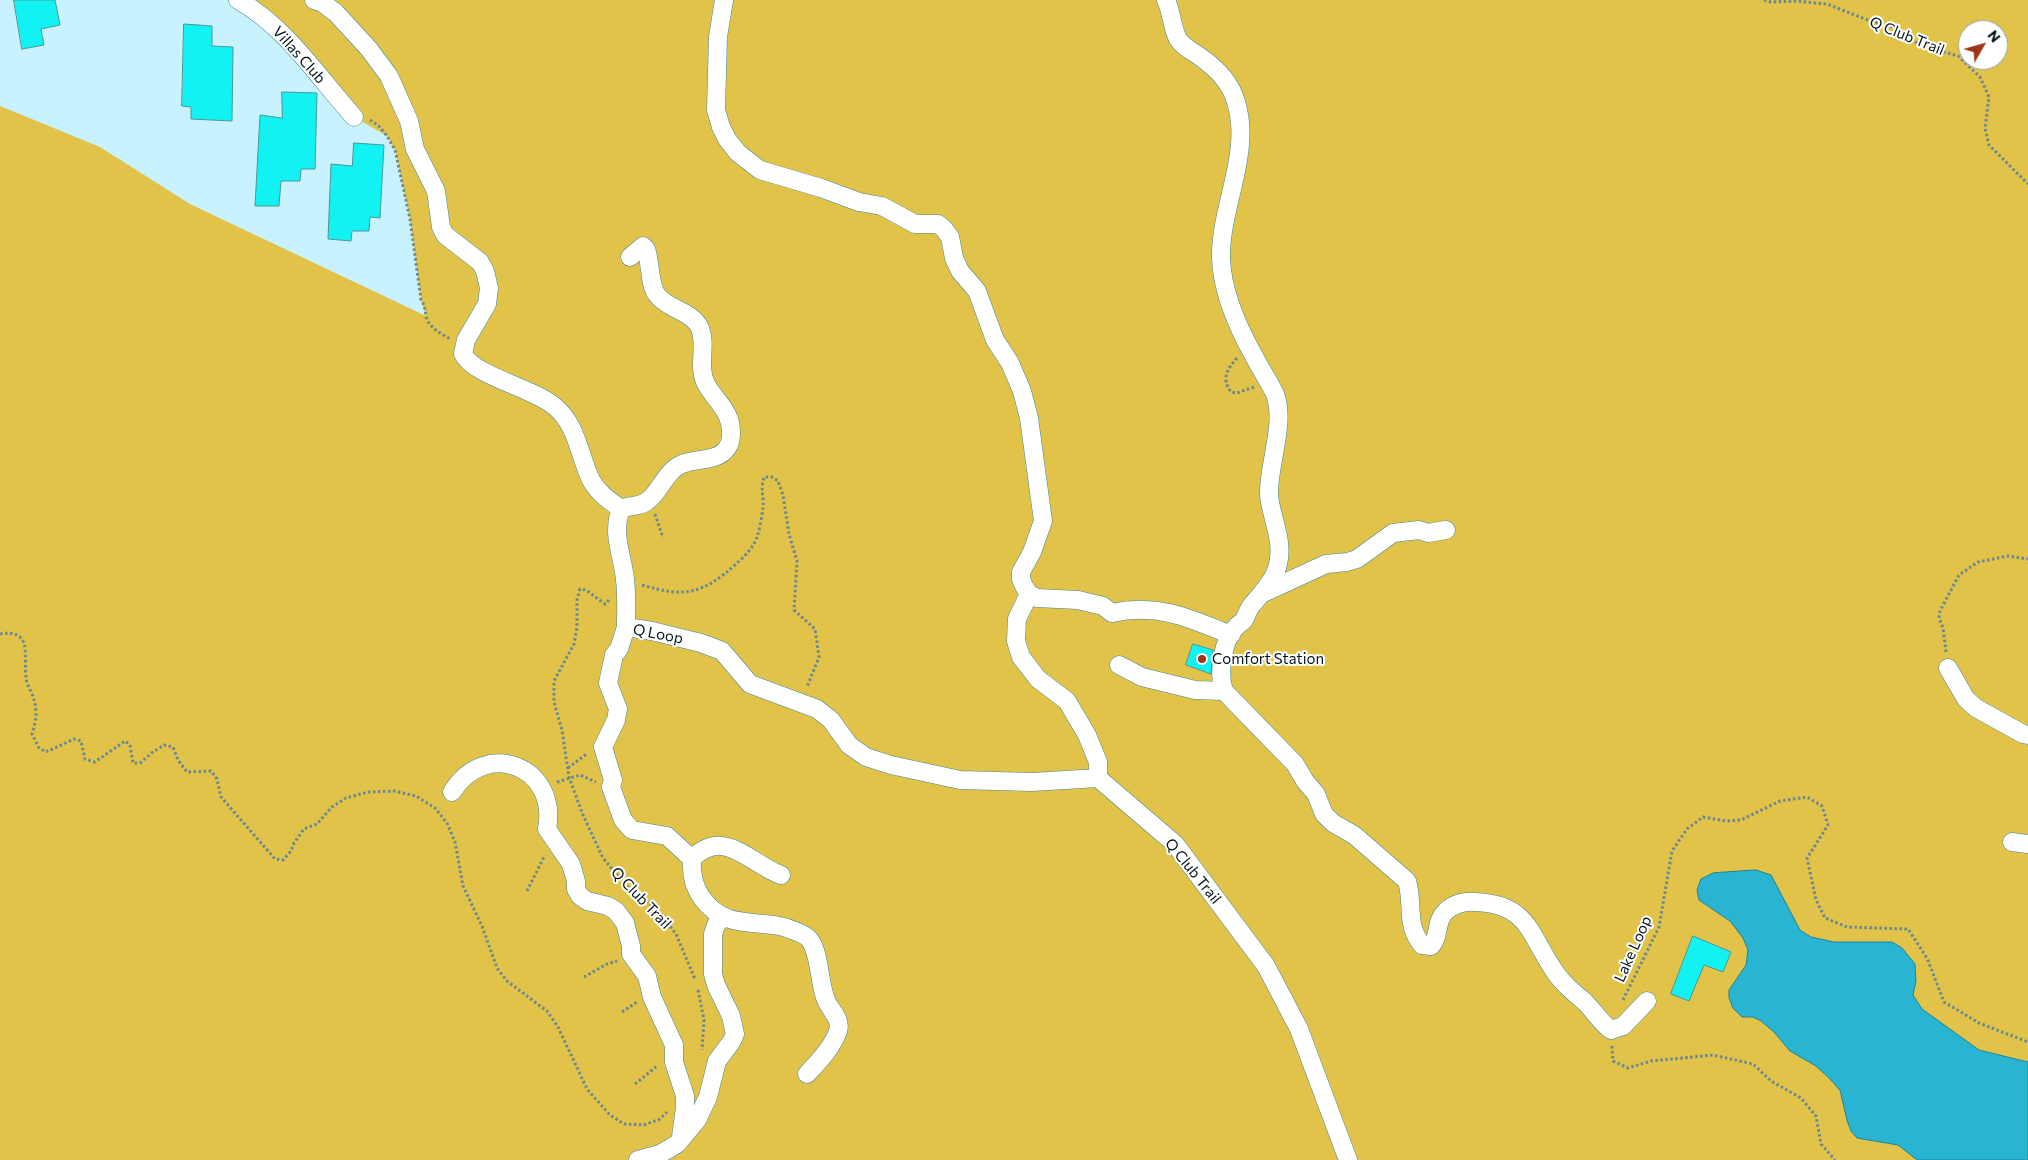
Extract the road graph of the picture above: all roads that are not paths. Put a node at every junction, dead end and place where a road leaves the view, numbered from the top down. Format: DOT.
graph roads {
  1 [pos="238,0"];
  2 [pos="314,0"];
  3 [pos="724,0"];
  4 [pos="1166,0"];
  5 [pos="354,117"];
  6 [pos="630,257"];
  7 [pos="620,510"];
  8 [pos="1446,530"];
  9 [pos="1029,594"];
  10 [pos="1262,594"];
  11 [pos="626,627"];
  12 [pos="1231,635"];
  13 [pos="1119,666"];
  14 [pos="1948,668"];
  15 [pos="1224,691"];
  16 [pos="2028,735"];
  17 [pos="1098,778"];
  18 [pos="452,792"];
  19 [pos="692,859"];
  20 [pos="781,875"];
  21 [pos="723,917"];
  22 [pos="1647,1001"];
  23 [pos="807,1074"];
  24 [pos="682,1137"];
  25 [pos="638,1160"];
  26 [pos="1348,1160"];
  1 -- 5 [label="street, Villas Club"];
  2 -- 7 [label="street"];
  3 -- 9 [label="street"];
  4 -- 10 [label="street"];
  6 -- 7 [label="street"];
  7 -- 11 [label="street"];
  8 -- 10 [label="street"];
  9 -- 12 [label="street"];
  9 -- 17 [label="street"];
  10 -- 12 [label="street"];
  11 -- 17 [label="street, Q Loop"];
  11 -- 19 [label="street, Q Loop"];
  12 -- 15 [label="street"];
  13 -- 15 [label="street"];
  14 -- 16 [label="street"];
  15 -- 22 [label="street"];
  17 -- 26 [label="street, Q Club Trail"];
  18 -- 24 [label="street"];
  19 -- 20 [label="street"];
  19 -- 21 [label="street"];
  21 -- 23 [label="street"];
  21 -- 24 [label="street"];
  24 -- 25 [label="street"];
}
